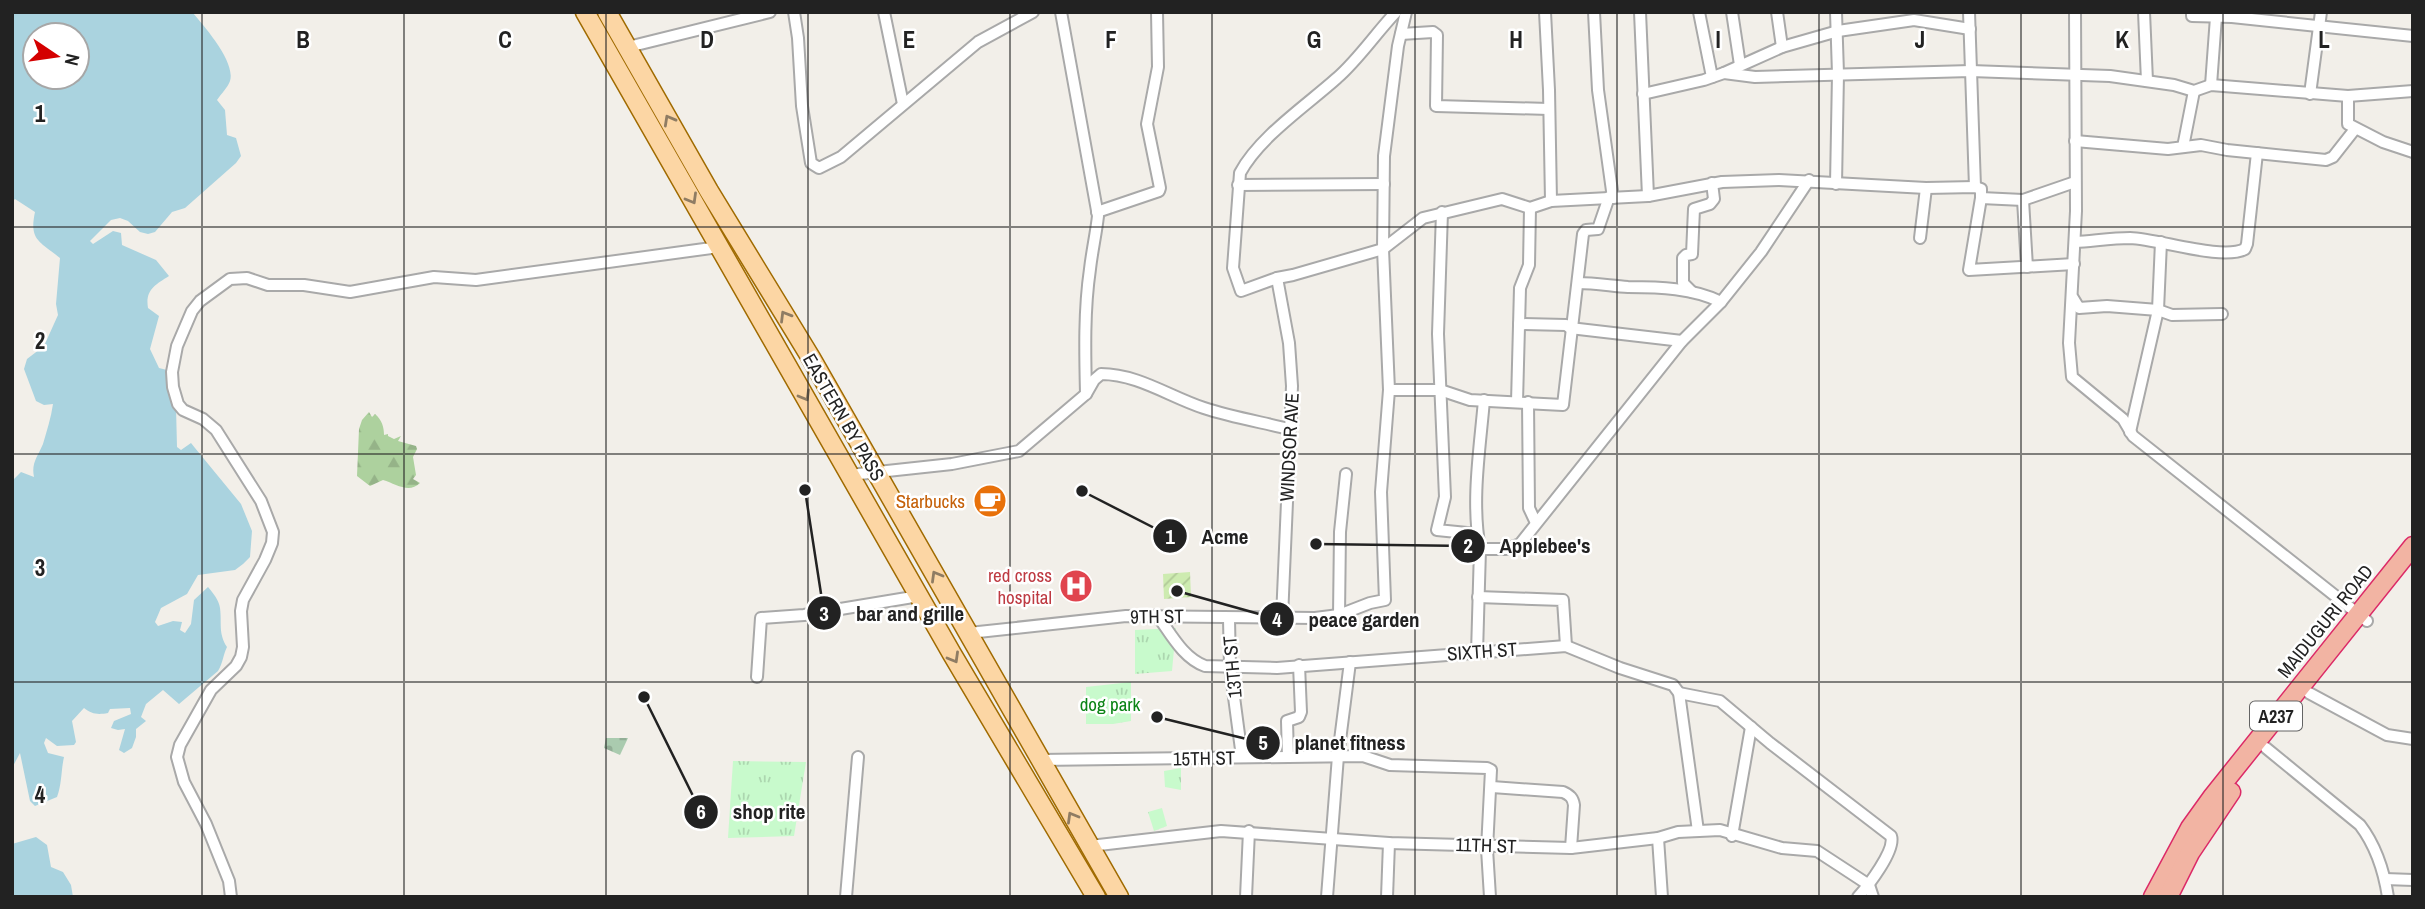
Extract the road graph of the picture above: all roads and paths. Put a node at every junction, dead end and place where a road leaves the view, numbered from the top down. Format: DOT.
graph roads {
  1 [pos="585,12"];
  2 [pos="607,12"];
  3 [pos="794,12"];
  4 [pos="884,12"];
  5 [pos="1033,12"];
  6 [pos="1061,12"];
  7 [pos="1157,12"];
  8 [pos="1396,12"];
  9 [pos="1406,12"];
  10 [pos="1545,12"];
  11 [pos="1594,12"];
  12 [pos="1640,12"];
  13 [pos="1699,12"];
  14 [pos="1732,12"];
  15 [pos="1777,12"];
  16 [pos="1836,12"];
  17 [pos="1969,12"];
  18 [pos="2075,12"];
  19 [pos="2144,12"];
  20 [pos="2192,12"];
  21 [pos="2321,12"];
  22 [pos="762,13"];
  23 [pos="1894,17"];
  24 [pos="2216,17"];
  25 [pos="2320,27"];
  26 [pos="1970,29"];
  27 [pos="1838,31"];
  28 [pos="1401,34"];
  29 [pos="2413,36"];
  30 [pos="628,47"];
  31 [pos="1782,47"];
  32 [pos="1740,65"];
  33 [pos="1971,71"];
  34 [pos="1724,73"];
  35 [pos="1838,74"];
  36 [pos="2076,74"];
  37 [pos="1712,77"];
  38 [pos="2147,81"];
  39 [pos="2211,85"];
  40 [pos="2194,90"];
  41 [pos="2413,91"];
  42 [pos="1643,94"];
  43 [pos="2310,94"];
  44 [pos="2348,96"];
  45 [pos="904,104"];
  46 [pos="1549,109"];
  47 [pos="2355,129"];
  48 [pos="2075,141"];
  49 [pos="2183,147"];
  50 [pos="2413,152"];
  51 [pos="2257,153"];
  52 [pos="1809,180"];
  53 [pos="2075,182"];
  54 [pos="1712,183"];
  55 [pos="1384,184"];
  56 [pos="1836,184"];
  57 [pos="1238,185"];
  58 [pos="1975,187"];
  59 [pos="1926,188"];
  60 [pos="1648,196"];
  61 [pos="1611,197"];
  62 [pos="1981,198"];
  63 [pos="2023,200"];
  64 [pos="1551,201"];
  65 [pos="1530,208"];
  66 [pos="1097,212"];
  67 [pos="1442,212"];
  68 [pos="1920,238"];
  69 [pos="2075,242"];
  70 [pos="2161,242"];
  71 [pos="719,247"];
  72 [pos="1383,249"];
  73 [pos="2074,264"];
  74 [pos="2027,267"];
  75 [pos="1277,278"];
  76 [pos="1578,284"];
  77 [pos="1692,292"];
  78 [pos="2073,298"];
  79 [pos="1721,302"];
  80 [pos="2158,310"];
  81 [pos="2222,314"];
  82 [pos="1518,324"];
  83 [pos="1570,328"];
  84 [pos="1682,341"];
  85 [pos="1389,390"];
  86 [pos="1440,390"];
  87 [pos="1086,394"];
  88 [pos="1484,400"];
  89 [pos="1523,402"];
  90 [pos="1289,429"];
  91 [pos="2130,432"];
  92 [pos="875,473"];
  93 [pos="1346,474"];
  94 [pos="850,475"];
  95 [pos="1536,523"];
  96 [pos="1477,534"];
  97 [pos="2413,546"];
  98 [pos="1480,549"];
  99 [pos="2413,564"];
  100 [pos="919,596"];
  101 [pos="1478,597"];
  102 [pos="1157,615"];
  103 [pos="1339,615"];
  104 [pos="2363,617"];
  105 [pos="1282,618"];
  106 [pos="1229,619"];
  107 [pos="969,633"];
  108 [pos="1566,646"];
  109 [pos="1477,653"];
  110 [pos="1350,662"];
  111 [pos="1299,665"];
  112 [pos="1230,667"];
  113 [pos="757,677"];
  114 [pos="1679,693"];
  115 [pos="2309,693"];
  116 [pos="1751,727"];
  117 [pos="2413,739"];
  118 [pos="2266,748"];
  119 [pos="1338,756"];
  120 [pos="858,757"];
  121 [pos="1242,757"];
  122 [pos="1288,757"];
  123 [pos="1039,760"];
  124 [pos="1492,787"];
  125 [pos="1249,831"];
  126 [pos="1698,831"];
  127 [pos="1732,836"];
  128 [pos="1658,838"];
  129 [pos="1333,840"];
  130 [pos="1388,843"];
  131 [pos="1488,845"];
  132 [pos="1090,846"];
  133 [pos="1572,848"];
  134 [pos="2385,879"];
  135 [pos="2413,880"];
  136 [pos="1871,891"];
  137 [pos="232,897"];
  138 [pos="846,897"];
  139 [pos="1096,897"];
  140 [pos="1119,897"];
  141 [pos="1246,897"];
  142 [pos="1327,897"];
  143 [pos="1387,897"];
  144 [pos="1490,897"];
  145 [pos="1662,897"];
  146 [pos="1858,897"];
  147 [pos="2153,897"];
  148 [pos="2168,897"];
  149 [pos="2388,897"];
  1 -- 71 [label="main road, EASTERN BY PASS, one-way"];
  2 -- 30 [label="main road, EASTERN BY PASS"];
  3 -- 45 [label="street"];
  4 -- 45 [label="street"];
  5 -- 45 [label="street"];
  6 -- 66 [label="street"];
  7 -- 66 [label="street"];
  8 -- 57 [label="street"];
  9 -- 28 [label="street"];
  10 -- 46 [label="street"];
  11 -- 61 [label="street"];
  12 -- 42 [label="street"];
  13 -- 37 [label="street"];
  14 -- 32 [label="street"];
  15 -- 31 [label="street"];
  16 -- 27 [label="street"];
  17 -- 26 [label="street"];
  18 -- 36 [label="street"];
  19 -- 38 [label="street"];
  20 -- 24 [label="street"];
  21 -- 25 [label="street"];
  22 -- 30 [label="street"];
  23 -- 26 [label="street"];
  23 -- 27 [label="street"];
  24 -- 25 [label="street"];
  24 -- 39 [label="street"];
  25 -- 29 [label="street"];
  25 -- 43 [label="street"];
  26 -- 33 [label="street"];
  27 -- 31 [label="street"];
  27 -- 35 [label="street"];
  28 -- 46 [label="street"];
  28 -- 55 [label="street"];
  92 -- 30 [label="main road, EASTERN BY PASS, one-way"];
  31 -- 32 [label="street"];
  32 -- 34 [label="street"];
  33 -- 35 [label="street"];
  33 -- 36 [label="street"];
  33 -- 58 [label="street"];
  34 -- 35 [label="street"];
  34 -- 37 [label="street"];
  35 -- 56 [label="street"];
  36 -- 38 [label="street"];
  36 -- 48 [label="street"];
  37 -- 42 [label="street"];
  38 -- 40 [label="street"];
  39 -- 40 [label="street"];
  39 -- 43 [label="street"];
  40 -- 49 [label="street"];
  41 -- 44 [label="street"];
  42 -- 60 [label="street"];
  43 -- 44 [label="street"];
  44 -- 47 [label="street"];
  46 -- 64 [label="street"];
  47 -- 50 [label="street"];
  47 -- 51 [label="street"];
  48 -- 49 [label="street"];
  48 -- 53 [label="street"];
  49 -- 51 [label="street"];
  51 -- 70 [label="street"];
  52 -- 54 [label="street"];
  52 -- 56 [label="street"];
  52 -- 79 [label="street"];
  53 -- 63 [label="street"];
  53 -- 69 [label="street"];
  54 -- 60 [label="street"];
  54 -- 77 [label="street"];
  55 -- 57 [label="street"];
  55 -- 72 [label="street"];
  56 -- 59 [label="street"];
  57 -- 75 [label="street"];
  58 -- 59 [label="street"];
  58 -- 62 [label="street"];
  59 -- 68 [label="street"];
  60 -- 61 [label="street"];
  61 -- 64 [label="street"];
  61 -- 76 [label="street"];
  62 -- 63 [label="street"];
  62 -- 74 [label="street"];
  63 -- 74 [label="street"];
  64 -- 65 [label="street"];
  65 -- 67 [label="street"];
  65 -- 82 [label="street"];
  66 -- 87 [label="street"];
  67 -- 72 [label="street"];
  67 -- 86 [label="street"];
  69 -- 70 [label="street"];
  69 -- 73 [label="street"];
  70 -- 80 [label="street"];
  71 -- 94 [label="main road, EASTERN BY PASS, one-way"];
  71 -- 137 [label="street"];
  72 -- 75 [label="street"];
  72 -- 85 [label="street"];
  73 -- 74 [label="street"];
  73 -- 78 [label="street"];
  75 -- 90 [label="street, WINDSOR AVE"];
  76 -- 77 [label="street"];
  76 -- 83 [label="street"];
  77 -- 79 [label="street"];
  78 -- 80 [label="street"];
  78 -- 91 [label="street"];
  79 -- 84 [label="street"];
  80 -- 81 [label="street"];
  80 -- 91 [label="street"];
  82 -- 83 [label="street"];
  82 -- 89 [label="street"];
  83 -- 84 [label="street"];
  83 -- 89 [label="street"];
  84 -- 95 [label="street"];
  85 -- 86 [label="street"];
  85 -- 103 [label="street, 9TH ST"];
  86 -- 88 [label="street"];
  86 -- 96 [label="street"];
  87 -- 90 [label="street"];
  87 -- 92 [label="street"];
  88 -- 89 [label="street"];
  88 -- 96 [label="street"];
  89 -- 95 [label="street"];
  90 -- 105 [label="street, WINDSOR AVE"];
  91 -- 104 [label="street"];
  92 -- 94 [label="street"];
  107 -- 92 [label="main road, EASTERN BY PASS, one-way"];
  93 -- 103 [label="street"];
  94 -- 100 [label="main road, EASTERN BY PASS"];
  95 -- 98 [label="street"];
  96 -- 98 [label="street"];
  97 -- 104 [label="highway, MAIDUGURI ROAD / A237"];
  98 -- 101 [label="street"];
  99 -- 104 [label="highway, MAIDUGURI ROAD / A237"];
  100 -- 113 [label="street"];
  100 -- 139 [label="main road, EASTERN BY PASS, one-way"];
  101 -- 108 [label="street"];
  101 -- 109 [label="street"];
  102 -- 106 [label="street, 9TH ST"];
  102 -- 107 [label="street, 9TH ST"];
  102 -- 112 [label="street, SIXTH ST"];
  103 -- 105 [label="street, 9TH ST"];
  104 -- 115 [label="highway, MAIDUGURI ROAD / A237"];
  104 -- 147 [label="highway, MAIDUGURI ROAD / A237"];
  105 -- 106 [label="street, 9TH ST"];
  106 -- 112 [label="street, 13TH ST"];
  107 -- 123 [label="main road, EASTERN BY PASS"];
  108 -- 109 [label="street, SIXTH ST"];
  108 -- 114 [label="street, SIXTH ST"];
  109 -- 110 [label="street, SIXTH ST"];
  110 -- 111 [label="street, SIXTH ST"];
  110 -- 119 [label="street"];
  111 -- 112 [label="street, SIXTH ST"];
  111 -- 122 [label="street"];
  112 -- 121 [label="street, 13TH ST"];
  114 -- 116 [label="street, SIXTH ST"];
  114 -- 126 [label="street"];
  115 -- 117 [label="street"];
  115 -- 118 [label="highway, MAIDUGURI ROAD / A237"];
  116 -- 127 [label="street"];
  116 -- 136 [label="street, SIXTH ST"];
  118 -- 134 [label="street"];
  118 -- 148 [label="highway, MAIDUGURI ROAD / A237"];
  119 -- 122 [label="street, 15TH ST"];
  119 -- 124 [label="street, 15TH ST"];
  119 -- 129 [label="street"];
  120 -- 138 [label="street"];
  121 -- 122 [label="street, 15TH ST"];
  121 -- 123 [label="street, 15TH ST"];
  132 -- 123 [label="main road, EASTERN BY PASS, one-way"];
  124 -- 131 [label="street"];
  124 -- 133 [label="street"];
  125 -- 129 [label="street, 11TH ST"];
  125 -- 132 [label="street, 11TH ST"];
  125 -- 141 [label="street"];
  126 -- 127 [label="street, 11TH ST"];
  126 -- 128 [label="street, 11TH ST"];
  127 -- 136 [label="street, 11TH ST"];
  128 -- 133 [label="street, 11TH ST"];
  128 -- 145 [label="street"];
  129 -- 130 [label="street, 11TH ST"];
  129 -- 142 [label="street"];
  130 -- 131 [label="street, 11TH ST"];
  130 -- 143 [label="street"];
  131 -- 133 [label="street, 11TH ST"];
  131 -- 144 [label="street"];
  132 -- 140 [label="main road, EASTERN BY PASS"];
  134 -- 135 [label="street"];
  134 -- 149 [label="street"];
  136 -- 146 [label="street, SIXTH ST"];
}
